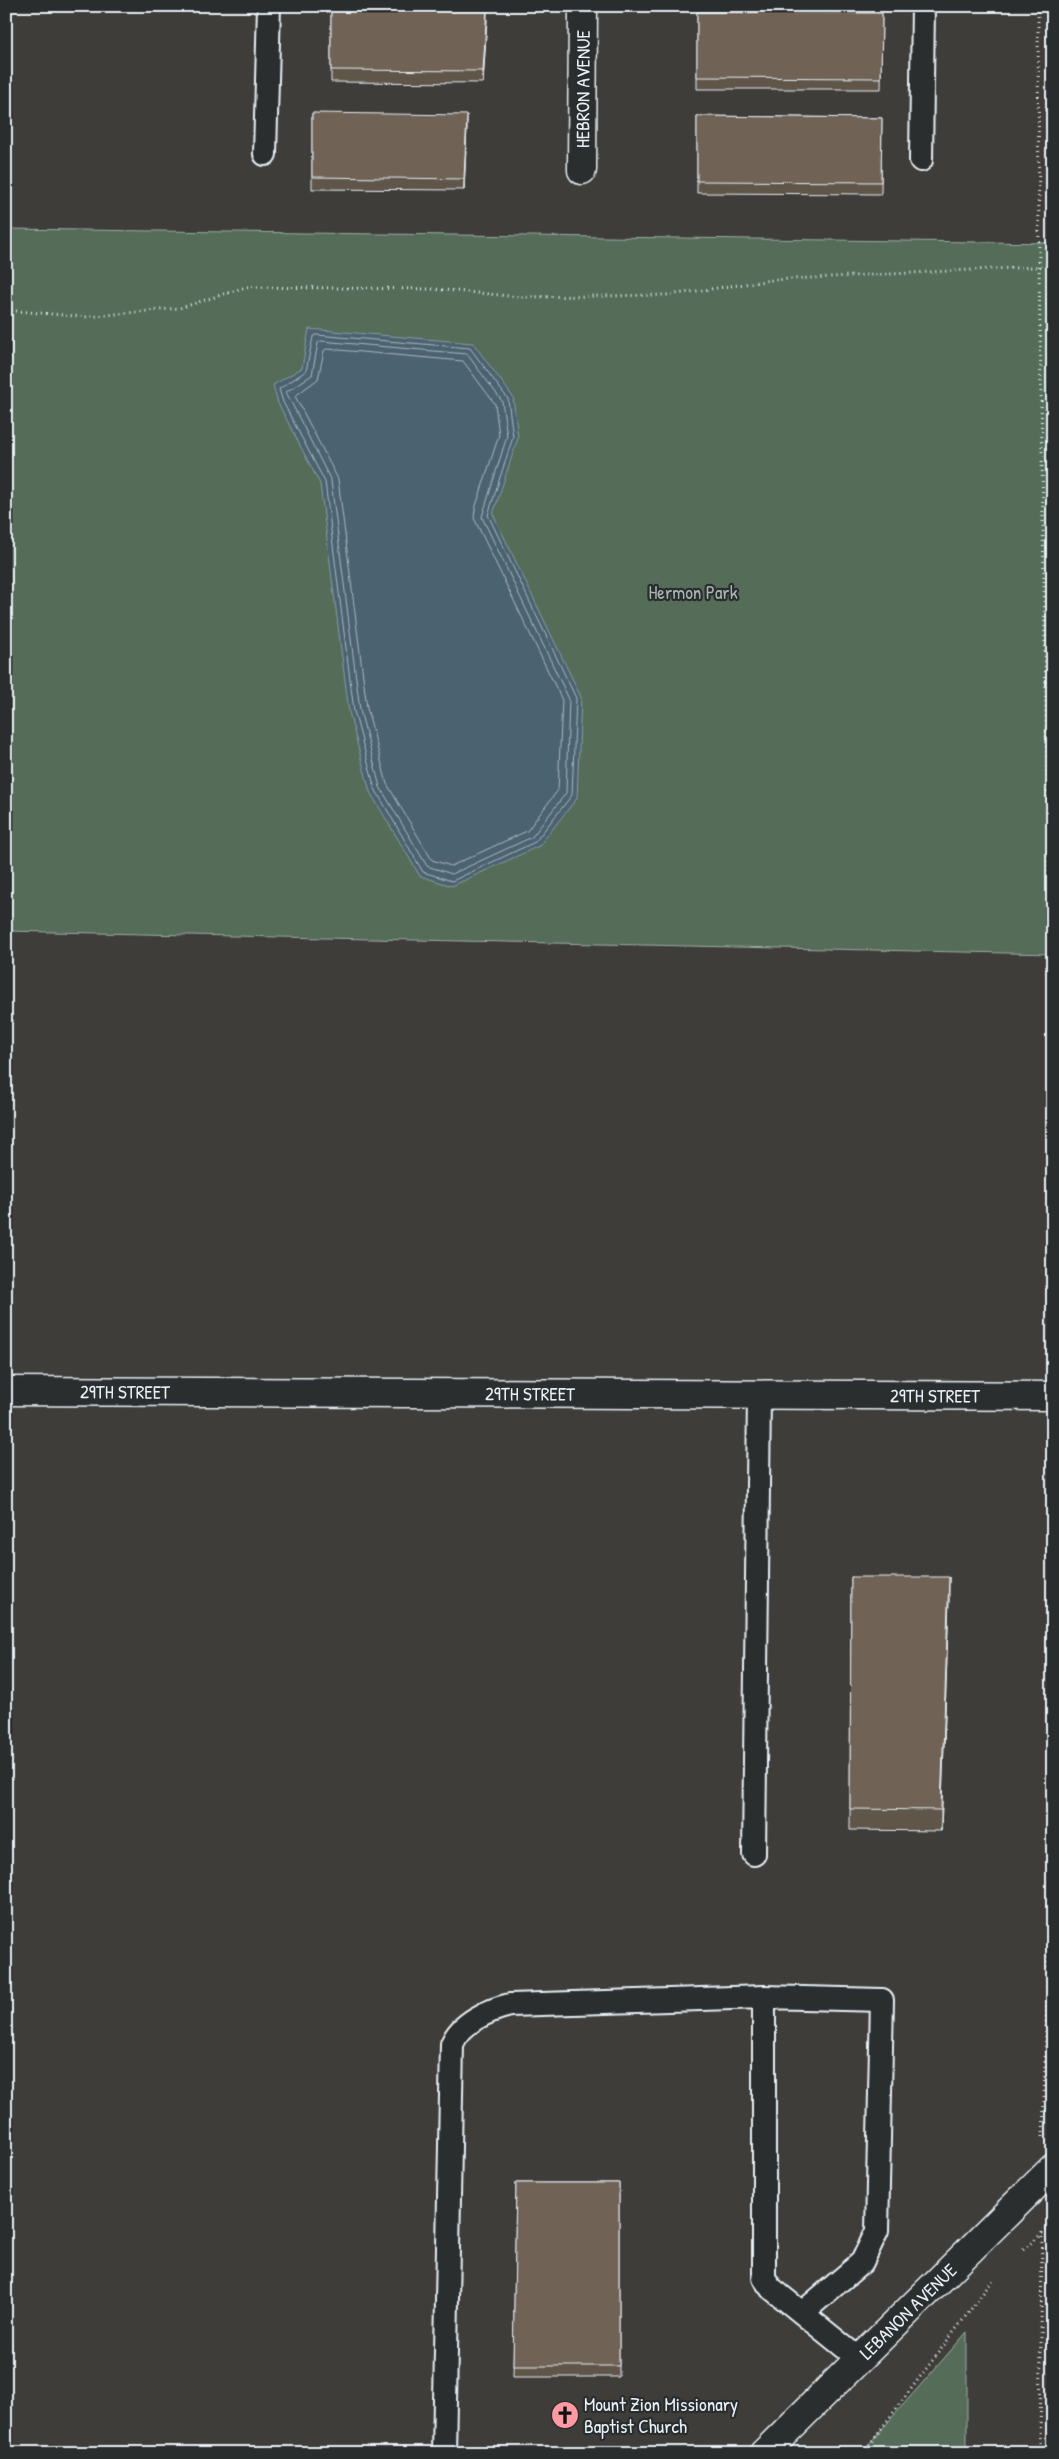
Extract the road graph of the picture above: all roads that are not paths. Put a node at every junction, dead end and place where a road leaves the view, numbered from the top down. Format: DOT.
graph roads {
  1 [pos="269,6"];
  2 [pos="583,6"];
  3 [pos="923,6"];
  4 [pos="265,154"];
  5 [pos="921,160"];
  6 [pos="582,170"];
  7 [pos="6,1391"];
  8 [pos="759,1395"];
  9 [pos="1053,1396"];
  10 [pos="754,1854"];
  11 [pos="764,1997"];
  12 [pos="1053,2168"];
  13 [pos="802,2313"];
  14 [pos="859,2359"];
  15 [pos="444,2453"];
  16 [pos="764,2453"];
  1 -- 4 [label="lane"];
  2 -- 6 [label="street, HEBRON AVENUE"];
  3 -- 5 [label="lane"];
  7 -- 8 [label="street, 29TH STREET"];
  8 -- 9 [label="street, 29TH STREET"];
  8 -- 10 [label="lane"];
  11 -- 13 [label="lane"];
  11 -- 13 [label="lane"];
  11 -- 15 [label="lane"];
  12 -- 14 [label="street, LEBANON AVENUE"];
  13 -- 14 [label="lane"];
  14 -- 16 [label="street, LEBANON AVENUE"];
}
